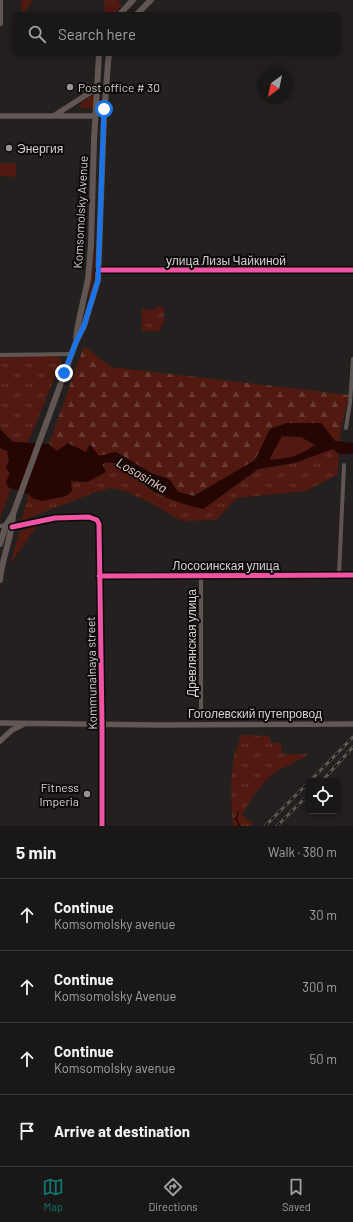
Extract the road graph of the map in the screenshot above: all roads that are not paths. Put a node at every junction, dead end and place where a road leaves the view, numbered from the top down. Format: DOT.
graph roads {
  1 [pos="1,0"];
  2 [pos="133,0"];
  3 [pos="151,0"];
  4 [pos="122,12"];
  5 [pos="139,12"];
  6 [pos="0,24"];
  7 [pos="99,56"];
  8 [pos="110,56"];
  9 [pos="97,88"];
  10 [pos="0,116"];
  11 [pos="55,116"];
  12 [pos="95,116"];
  13 [pos="104,117"];
  14 [pos="99,270"];
  15 [pos="353,270"];
  16 [pos="83,301"];
  17 [pos="92,302"];
  18 [pos="76,342"];
  19 [pos="0,354"];
  20 [pos="71,354"];
  21 [pos="353,359"];
  22 [pos="346,428"];
  23 [pos="344,465"];
  24 [pos="6,526"];
  25 [pos="0,544"];
  26 [pos="201,575"];
  27 [pos="339,575"];
  28 [pos="353,575"];
  29 [pos="99,576"];
  30 [pos="0,580"];
  31 [pos="201,710"];
  32 [pos="0,723"];
  33 [pos="26,723"];
  34 [pos="102,724"];
  35 [pos="353,724"];
  36 [pos="0,741"];
  37 [pos="102,826"];
  1 -- 6 [label="street"];
  2 -- 4 [label="main road"];
  3 -- 5 [label="main road"];
  7 -- 9 [label="main road, Komsomolsky Avenue"];
  8 -- 13 [label="main road"];
  9 -- 11 [label="main road"];
  9 -- 12 [label="main road, Komsomolsky Avenue"];
  10 -- 11 [label="main road"];
  11 -- 12 [label="main road"];
  12 -- 13 [label="main road"];
  12 -- 16 [label="main road, Komsomolsky Avenue"];
  13 -- 14 [label="main road, Komsomolsky Avenue"];
  14 -- 15 [label="street, улица Лизы Чайкиной"];
  14 -- 17 [label="main road, Komsomolsky Avenue"];
  16 -- 17 [label="street"];
  16 -- 18 [label="main road, Komsomolsky Avenue"];
  17 -- 18 [label="main road, Komsomolsky Avenue"];
  18 -- 20 [label="main road"];
  19 -- 20 [label="street"];
  20 -- 24 [label="main road"];
  21 -- 22 [label="street"];
  23 -- 27 [label="street"];
  24 -- 25 [label="main road"];
  24 -- 29 [label="street, Kommunalnaya street"];
  24 -- 30 [label="main road"];
  26 -- 27 [label="street, Лососинская улица"];
  26 -- 29 [label="street, Лососинская улица"];
  26 -- 31 [label="street, Древлянская улица"];
  27 -- 28 [label="street, Лососинская улица"];
  29 -- 34 [label="street, Kommunalnaya street"];
  32 -- 33 [label="main road, Гоголевский путепровод"];
  33 -- 34 [label="main road, Гоголевский путепровод"];
  33 -- 36 [label="main road"];
  34 -- 35 [label="main road, Гоголевский путепровод"];
  34 -- 37 [label="street, Kommunalnaya street"];
}
